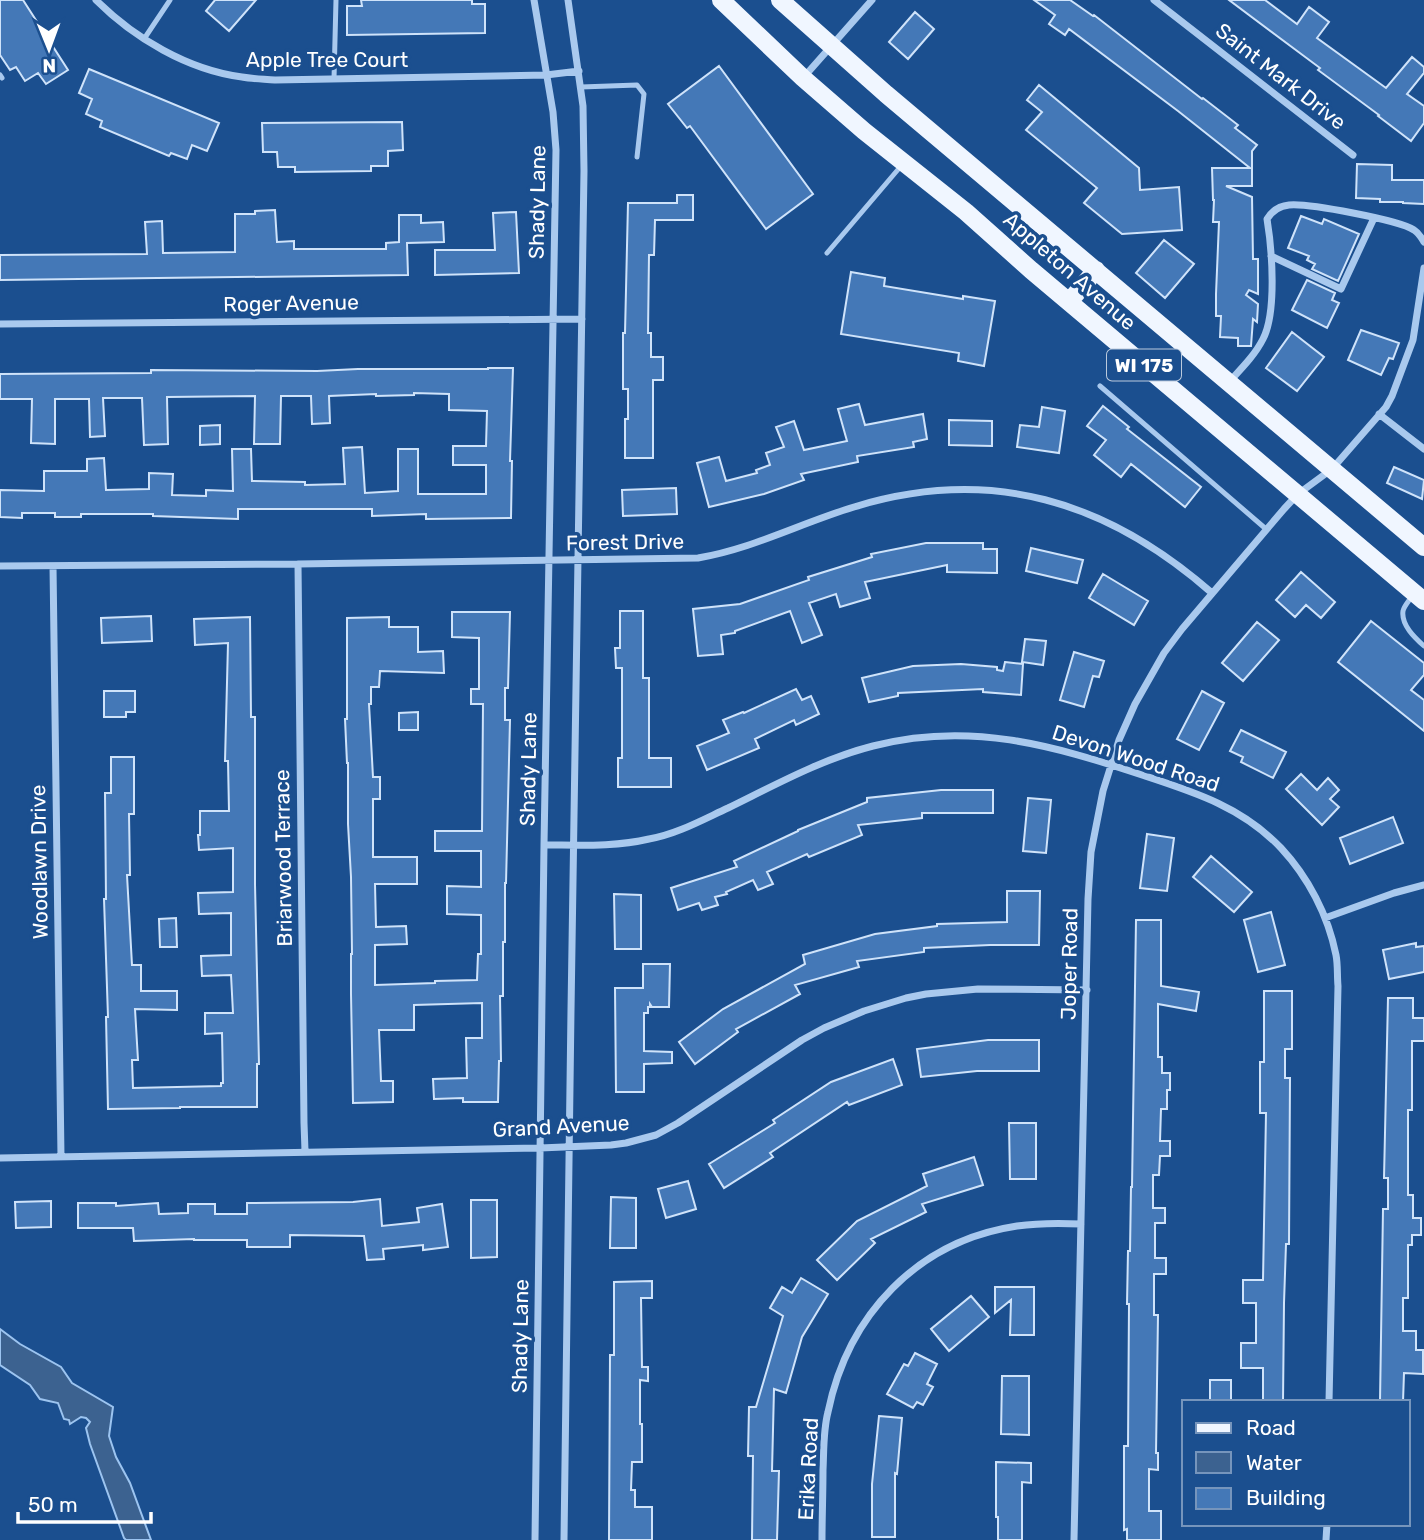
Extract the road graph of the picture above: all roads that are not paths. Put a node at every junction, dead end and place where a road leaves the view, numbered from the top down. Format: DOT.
graph roads {
  1 [pos="96,0"];
  2 [pos="170,0"];
  3 [pos="336,0"];
  4 [pos="534,0"];
  5 [pos="568,0"];
  6 [pos="721,0"];
  7 [pos="780,0"];
  8 [pos="872,0"];
  9 [pos="1154,0"];
  10 [pos="144,39"];
  11 [pos="831,47"];
  12 [pos="579,71"];
  13 [pos="546,75"];
  14 [pos="803,78"];
  15 [pos="334,79"];
  16 [pos="581,87"];
  17 [pos="1353,155"];
  18 [pos="637,157"];
  19 [pos="903,163"];
  20 [pos="1374,218"];
  21 [pos="1424,242"];
  22 [pos="827,253"];
  23 [pos="1271,256"];
  24 [pos="1424,268"];
  25 [pos="1096,270"];
  26 [pos="1069,302"];
  27 [pos="552,318"];
  28 [pos="582,319"];
  29 [pos="0,324"];
  30 [pos="1229,382"];
  31 [pos="1100,386"];
  32 [pos="1379,414"];
  33 [pos="1424,449"];
  34 [pos="1332,469"];
  35 [pos="1298,494"];
  36 [pos="1266,530"];
  37 [pos="1424,547"];
  38 [pos="548,561"];
  39 [pos="577,561"];
  40 [pos="298,564"];
  41 [pos="0,566"];
  42 [pos="52,566"];
  43 [pos="1213,593"];
  44 [pos="1419,596"];
  45 [pos="1424,646"];
  46 [pos="1111,765"];
  47 [pos="544,845"];
  48 [pos="574,845"];
  49 [pos="1424,885"];
  50 [pos="1325,918"];
  51 [pos="1087,990"];
  52 [pos="570,1146"];
  53 [pos="540,1148"];
  54 [pos="305,1151"];
  55 [pos="61,1157"];
  56 [pos="0,1158"];
  57 [pos="1081,1224"];
  58 [pos="1329,1400"];
  59 [pos="535,1540"];
  60 [pos="564,1540"];
  61 [pos="822,1540"];
  62 [pos="1074,1540"];
  1 -- 10 [label="street, Apple Tree Court"];
  2 -- 10 [label="lane"];
  3 -- 15 [label="lane"];
  4 -- 13 [label="street, Shady Lane"];
  5 -- 12 [label="street"];
  6 -- 14 [label="main road, Appleton Avenue / WI 175"];
  7 -- 11 [label="main road, Appleton Avenue / WI 175"];
  8 -- 11 [label="street"];
  9 -- 17 [label="street, Saint Mark Drive"];
  10 -- 15 [label="street, Apple Tree Court"];
  11 -- 14 [label="street"];
  11 -- 25 [label="main road, Appleton Avenue / WI 175"];
  12 -- 13 [label="street, Apple Tree Court"];
  12 -- 16 [label="street"];
  13 -- 15 [label="street, Apple Tree Court"];
  13 -- 27 [label="street, Shady Lane"];
  14 -- 19 [label="main road, Appleton Avenue / WI 175"];
  16 -- 18 [label="lane"];
  16 -- 28 [label="street"];
  19 -- 22 [label="lane"];
  19 -- 26 [label="main road, Appleton Avenue / WI 175"];
  20 -- 21 [label="street"];
  20 -- 23 [label="street"];
  20 -- 23 [label="street"];
  23 -- 30 [label="street"];
  24 -- 32 [label="street, Joper Road"];
  25 -- 26 [label="main road"];
  25 -- 30 [label="main road, Appleton Avenue / WI 175"];
  26 -- 35 [label="main road, Appleton Avenue / WI 175"];
  27 -- 28 [label="street, Roger Avenue"];
  27 -- 29 [label="street, Roger Avenue"];
  27 -- 38 [label="street, Shady Lane"];
  28 -- 39 [label="street"];
  30 -- 34 [label="main road, Appleton Avenue / WI 175"];
  31 -- 36 [label="lane"];
  32 -- 33 [label="street"];
  32 -- 34 [label="street, Joper Road"];
  34 -- 35 [label="street, Joper Road"];
  34 -- 37 [label="main road, Appleton Avenue / WI 175"];
  35 -- 36 [label="street, Joper Road"];
  35 -- 44 [label="main road, Appleton Avenue / WI 175"];
  36 -- 43 [label="street, Joper Road"];
  38 -- 39 [label="street, Forest Drive"];
  38 -- 40 [label="street, Forest Drive"];
  38 -- 47 [label="street, Shady Lane"];
  39 -- 43 [label="street, Forest Drive"];
  39 -- 48 [label="street"];
  40 -- 42 [label="street, Forest Drive"];
  40 -- 54 [label="street, Briarwood Terrace"];
  41 -- 42 [label="street, Forest Drive"];
  42 -- 55 [label="street, Woodlawn Drive"];
  43 -- 46 [label="street, Joper Road"];
  44 -- 45 [label="lane"];
  46 -- 48 [label="street, Devon Wood Road"];
  46 -- 50 [label="street, Devon Wood Road"];
  46 -- 51 [label="street, Joper Road"];
  47 -- 48 [label="street, Devon Wood Road"];
  47 -- 53 [label="street, Shady Lane"];
  48 -- 52 [label="street"];
  49 -- 50 [label="street"];
  50 -- 58 [label="street, Devon Wood Road"];
  51 -- 52 [label="street, Grand Avenue"];
  51 -- 57 [label="street, Joper Road"];
  52 -- 53 [label="street, Grand Avenue"];
  52 -- 60 [label="street"];
  53 -- 54 [label="street, Grand Avenue"];
  53 -- 59 [label="street, Shady Lane"];
  54 -- 55 [label="street, Grand Avenue"];
  55 -- 56 [label="street, Grand Avenue"];
  57 -- 61 [label="street, Erika Road"];
  57 -- 62 [label="street, Joper Road"];
}
